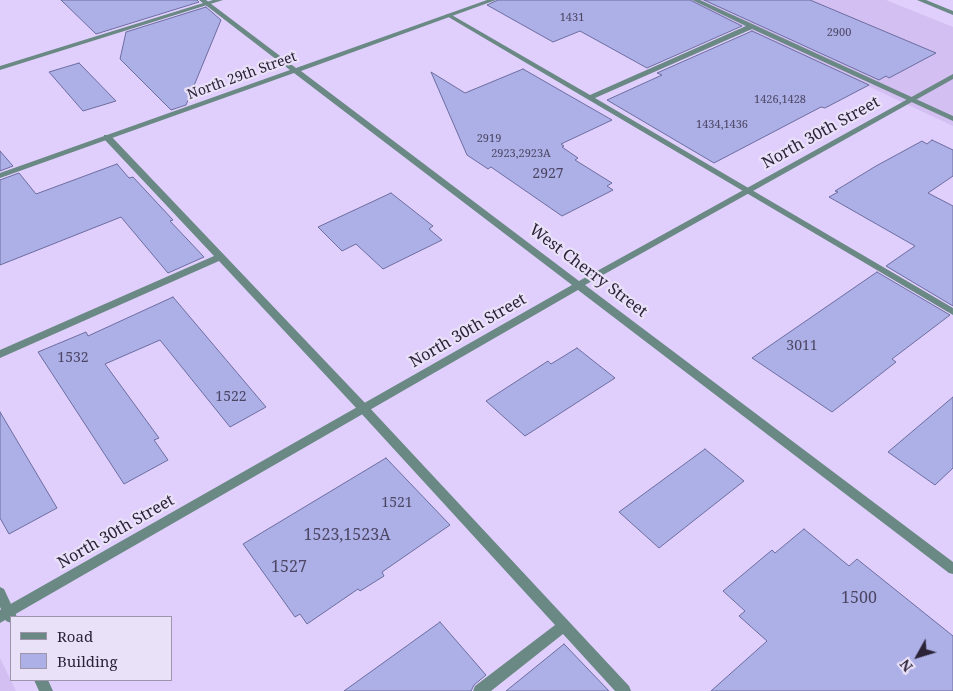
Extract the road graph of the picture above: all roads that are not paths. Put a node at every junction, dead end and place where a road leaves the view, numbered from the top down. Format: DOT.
graph roads {
  1 [pos="220,0"];
  2 [pos="493,0"];
  3 [pos="695,0"];
  4 [pos="920,0"];
  5 [pos="205,2"];
  6 [pos="953,13"];
  7 [pos="448,15"];
  8 [pos="752,26"];
  9 [pos="0,68"];
  10 [pos="294,71"];
  11 [pos="953,76"];
  12 [pos="589,98"];
  13 [pos="911,100"];
  14 [pos="953,119"];
  15 [pos="107,137"];
  16 [pos="0,176"];
  17 [pos="748,191"];
  18 [pos="220,257"];
  19 [pos="579,285"];
  20 [pos="953,312"];
  21 [pos="0,354"];
  22 [pos="363,408"];
  23 [pos="953,569"];
  24 [pos="0,593"];
  25 [pos="7,615"];
  26 [pos="564,626"];
  27 [pos="480,691"];
  28 [pos="624,691"];
  1 -- 5 [label="street"];
  2 -- 7 [label="street, North 29th Street"];
  3 -- 8 [label="street"];
  4 -- 6 [label="street"];
  5 -- 9 [label="street"];
  5 -- 10 [label="street, West Cherry Street"];
  7 -- 10 [label="street, North 29th Street"];
  7 -- 12 [label="street"];
  8 -- 12 [label="street"];
  8 -- 13 [label="street"];
  10 -- 15 [label="street, North 29th Street"];
  10 -- 19 [label="street, West Cherry Street"];
  11 -- 13 [label="street, North 30th Street"];
  12 -- 17 [label="street"];
  13 -- 14 [label="street"];
  13 -- 17 [label="street, North 30th Street"];
  15 -- 16 [label="street, North 29th Street"];
  15 -- 18 [label="street"];
  17 -- 19 [label="street, North 30th Street"];
  17 -- 20 [label="street"];
  18 -- 21 [label="street"];
  18 -- 22 [label="street"];
  19 -- 22 [label="street, North 30th Street"];
  19 -- 23 [label="street, West Cherry Street"];
  22 -- 25 [label="street, North 30th Street"];
  22 -- 26 [label="street"];
  24 -- 25 [label="street"];
  26 -- 27 [label="street"];
  26 -- 28 [label="street"];
}
